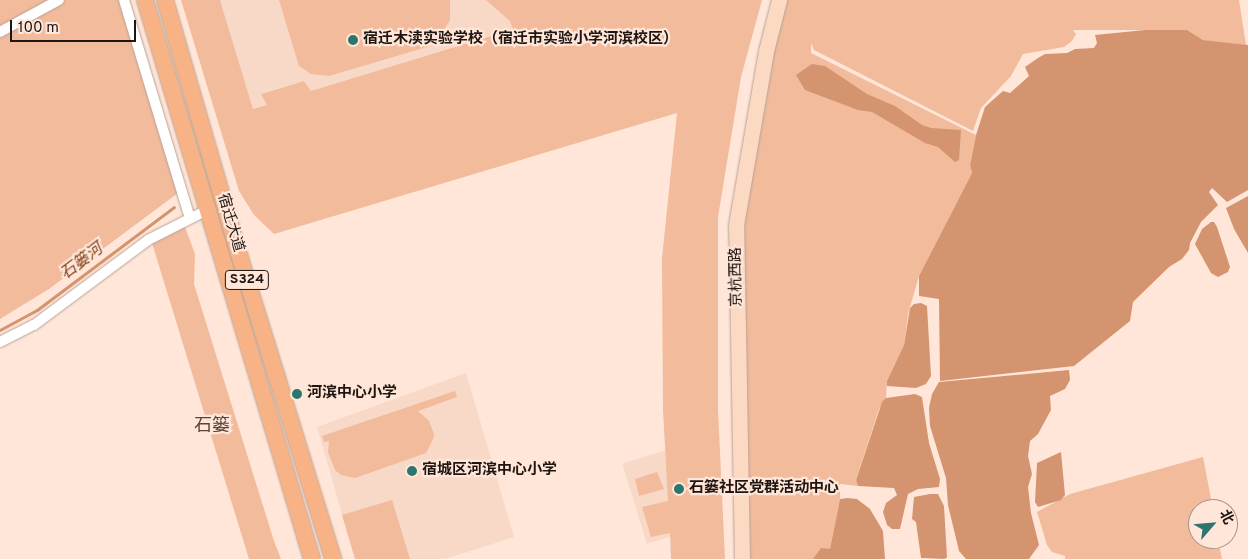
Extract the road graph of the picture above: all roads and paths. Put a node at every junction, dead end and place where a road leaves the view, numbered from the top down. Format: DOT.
graph roads {
  1 [pos="59,0"];
  2 [pos="124,0"];
  3 [pos="145,0"];
  4 [pos="165,0"];
  5 [pos="779,0"];
  6 [pos="0,32"];
  7 [pos="208,209"];
  8 [pos="190,218"];
  9 [pos="0,342"];
  10 [pos="312,559"];
  11 [pos="333,559"];
  12 [pos="742,559"];
  1 -- 6 [label="street"];
  2 -- 8 [label="street"];
  3 -- 7 [label="main road, 宿迁大道 / S324"];
  4 -- 11 [label="main road, 宿迁大道 / S324"];
  5 -- 12 [label="main road, 京杭西路"];
  7 -- 8 [label="street"];
  7 -- 10 [label="main road, 宿迁大道 / S324"];
  8 -- 9 [label="street"];
}
